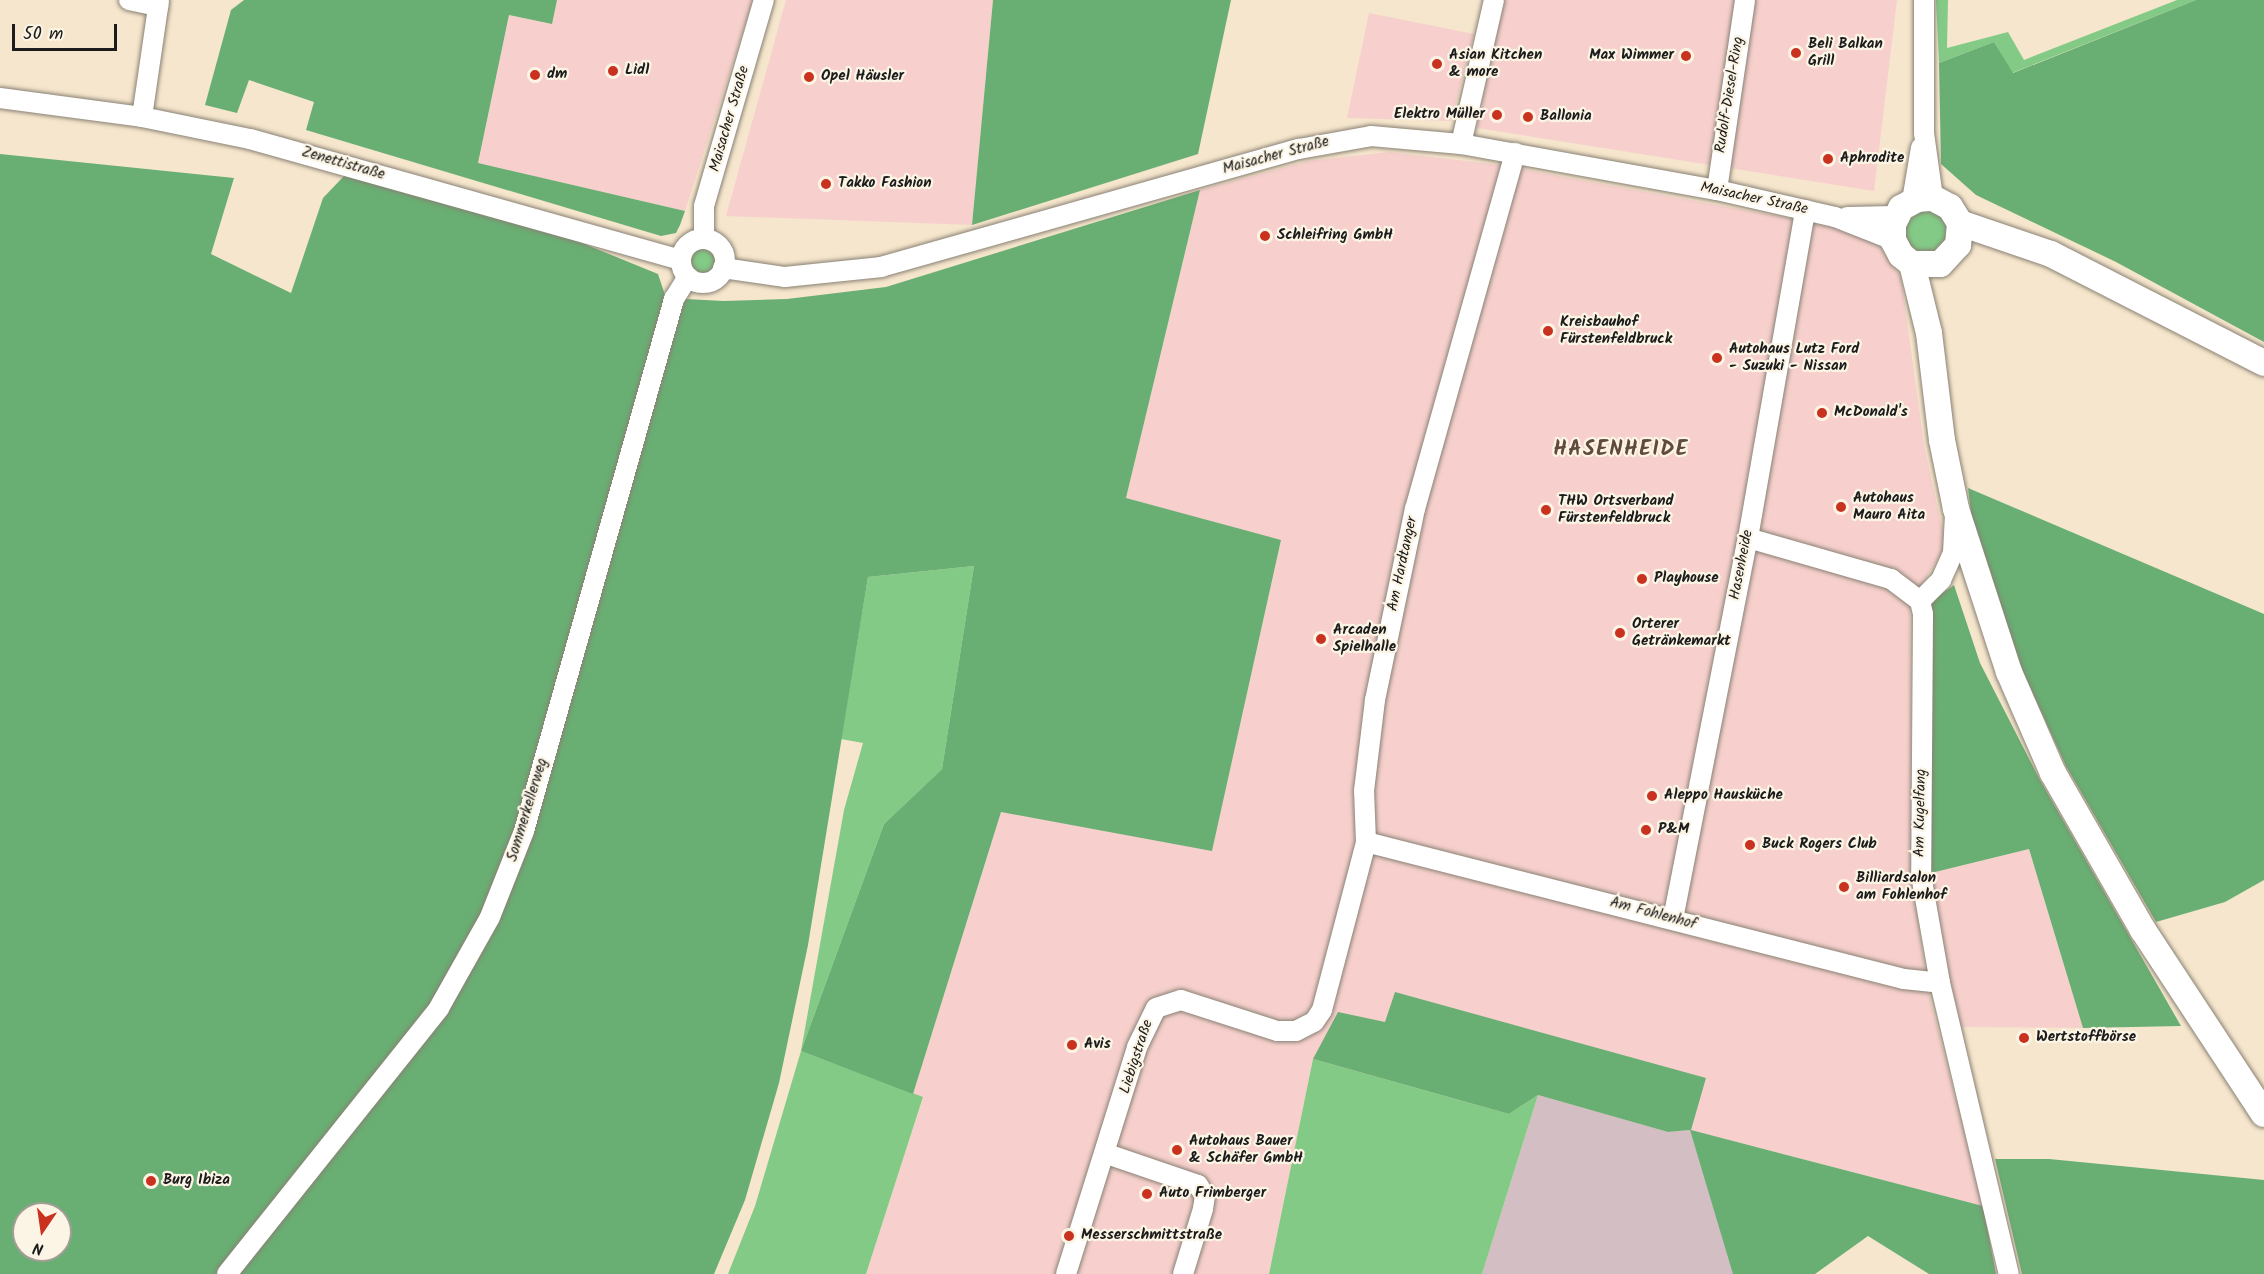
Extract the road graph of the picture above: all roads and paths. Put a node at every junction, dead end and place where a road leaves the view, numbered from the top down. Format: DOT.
graph roads {
  1 [pos="129,0"];
  2 [pos="764,0"];
  3 [pos="1494,0"];
  4 [pos="1745,0"];
  5 [pos="1924,0"];
  6 [pos="159,3"];
  7 [pos="0,98"];
  8 [pos="142,117"];
  9 [pos="1461,144"];
  10 [pos="1515,153"];
  11 [pos="1717,190"];
  12 [pos="1805,210"];
  13 [pos="1908,214"];
  14 [pos="1959,223"];
  15 [pos="704,239"];
  16 [pos="2019,241"];
  17 [pos="1948,256"];
  18 [pos="1912,264"];
  19 [pos="723,268"];
  20 [pos="684,269"];
  21 [pos="1929,333"];
  22 [pos="2264,363"];
  23 [pos="1956,509"];
  24 [pos="1748,538"];
  25 [pos="1920,601"];
  26 [pos="1366,842"];
  27 [pos="1673,919"];
  28 [pos="1330,982"];
  29 [pos="1940,983"];
  30 [pos="2264,1114"];
  31 [pos="1107,1154"];
  32 [pos="226,1274"];
  33 [pos="1066,1274"];
  34 [pos="1183,1274"];
  35 [pos="2009,1274"];
  1 -- 6 [label="street"];
  2 -- 15 [label="street, Maisacher Straße"];
  3 -- 9 [label="street"];
  4 -- 11 [label="street, Rudolf-Diesel-Ring"];
  5 -- 13 [label="street"];
  6 -- 8 [label="street"];
  7 -- 8 [label="street, Zenettistraße"];
  8 -- 20 [label="street, Zenettistraße"];
  9 -- 10 [label="street, Maisacher Straße"];
  9 -- 19 [label="street, Maisacher Straße"];
  10 -- 11 [label="street, Maisacher Straße"];
  10 -- 26 [label="street, Am Hardtanger"];
  11 -- 12 [label="street, Maisacher Straße"];
  12 -- 13 [label="street, Maisacher Straße"];
  12 -- 24 [label="street, Hasenheide"];
  13 -- 14 [label="main road"];
  13 -- 18 [label="main road"];
  14 -- 16 [label="main road"];
  14 -- 17 [label="main road"];
  15 -- 19 [label="street"];
  15 -- 20 [label="street"];
  16 -- 17 [label="main road"];
  16 -- 22 [label="main road"];
  17 -- 18 [label="main road"];
  17 -- 21 [label="main road"];
  18 -- 21 [label="main road"];
  19 -- 20 [label="street"];
  20 -- 32 [label="street, Sommerkellerweg"];
  21 -- 23 [label="main road"];
  23 -- 25 [label="street"];
  23 -- 30 [label="main road"];
  24 -- 25 [label="street"];
  24 -- 27 [label="street, Hasenheide"];
  25 -- 29 [label="street, Am Kugelfang"];
  26 -- 27 [label="street, Am Fohlenhof"];
  26 -- 28 [label="street, Am Hardtanger"];
  27 -- 29 [label="street, Am Fohlenhof"];
  28 -- 31 [label="street, Liebigstraße"];
  29 -- 35 [label="street, Am Kugelfang"];
  31 -- 33 [label="street, Liebigstraße"];
  31 -- 34 [label="street"];
}
